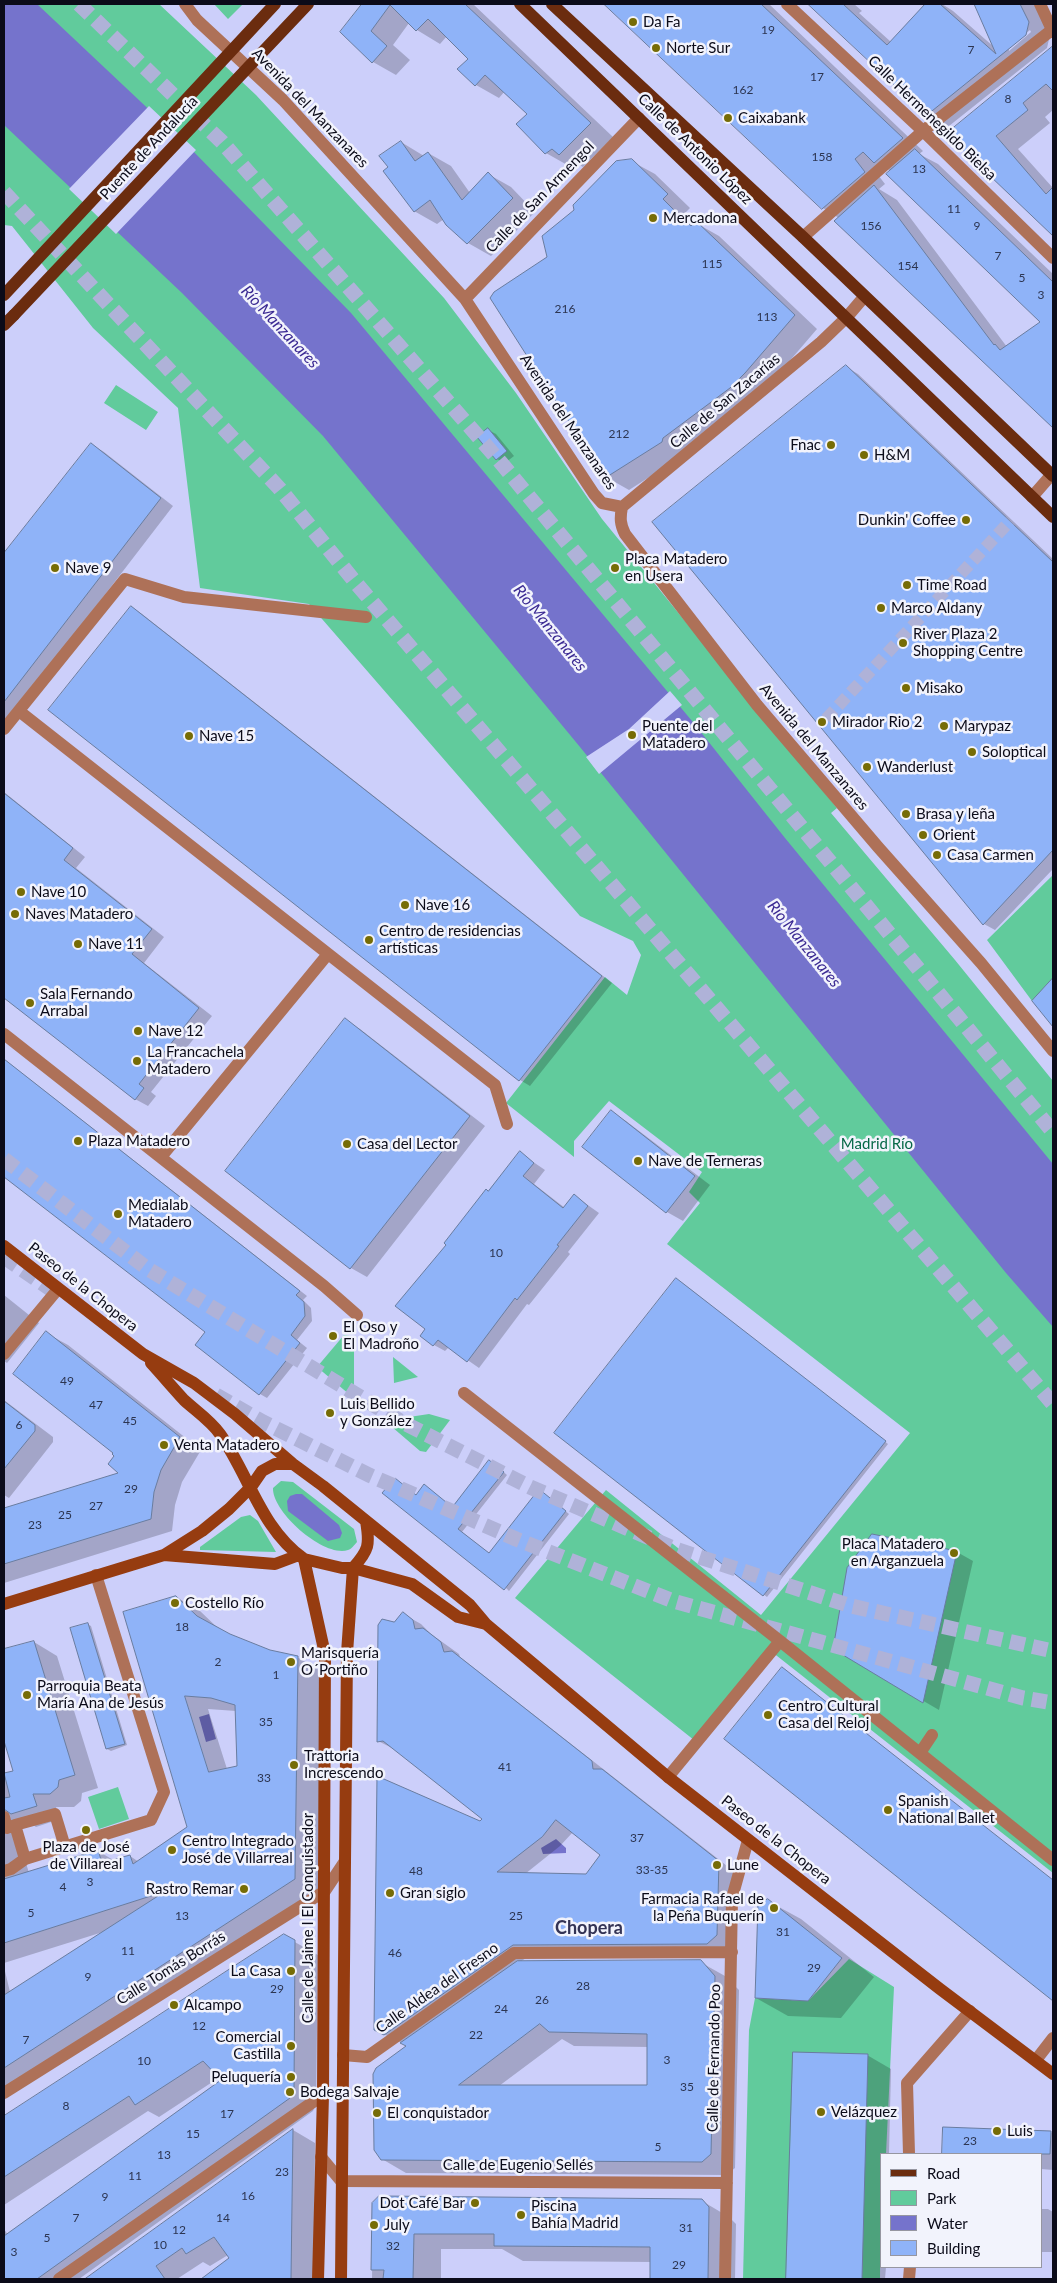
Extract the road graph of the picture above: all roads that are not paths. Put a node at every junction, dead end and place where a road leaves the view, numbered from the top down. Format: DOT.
graph roads {
  1 [pos="185,4"];
  2 [pos="275,4"];
  3 [pos="308,4"];
  4 [pos="520,4"];
  5 [pos="552,4"];
  6 [pos="787,4"];
  7 [pos="1040,4"];
  8 [pos="1053,31"];
  9 [pos="638,118"];
  10 [pos="923,131"];
  11 [pos="802,237"];
  12 [pos="1053,258"];
  13 [pos="4,295"];
  14 [pos="864,297"];
  15 [pos="464,299"];
  16 [pos="847,317"];
  17 [pos="4,325"];
  18 [pos="1053,474"];
  19 [pos="1032,497"];
  20 [pos="626,504"];
  21 [pos="1053,517"];
  22 [pos="366,617"];
  23 [pos="19,711"];
  24 [pos="4,728"];
  25 [pos="328,954"];
  26 [pos="4,1034"];
  27 [pos="1053,1051"];
  28 [pos="507,1124"];
  29 [pos="161,1157"];
  30 [pos="4,1246"];
  31 [pos="58,1289"];
  32 [pos="357,1315"];
  33 [pos="4,1354"];
  34 [pos="143,1354"];
  35 [pos="464,1393"];
  36 [pos="293,1464"];
  37 [pos="251,1487"];
  38 [pos="366,1521"];
  39 [pos="164,1555"];
  40 [pos="301,1557"];
  41 [pos="353,1568"];
  42 [pos="96,1575"];
  43 [pos="4,1604"];
  44 [pos="486,1624"];
  45 [pos="780,1641"];
  46 [pos="932,1734"];
  47 [pos="920,1753"];
  48 [pos="668,1777"];
  49 [pos="4,1817"];
  50 [pos="15,1826"];
  51 [pos="748,1840"];
  52 [pos="65,1847"];
  53 [pos="24,1859"];
  54 [pos="1053,1860"];
  55 [pos="345,1861"];
  56 [pos="8,1870"];
  57 [pos="325,1891"];
  58 [pos="732,1952"];
  59 [pos="970,2011"];
  60 [pos="1053,2038"];
  61 [pos="343,2055"];
  62 [pos="1036,2060"];
  63 [pos="1053,2074"];
  64 [pos="4,2093"];
  65 [pos="323,2095"];
  66 [pos="909,2153"];
  67 [pos="321,2156"];
  68 [pos="341,2181"];
  69 [pos="727,2183"];
  70 [pos="59,2279"];
  71 [pos="318,2279"];
  72 [pos="341,2279"];
  73 [pos="725,2279"];
  1 -- 15 [label="street, Avenida del Manzanares"];
  2 -- 13 [label="main road, Puente de Andalucía, bridge"];
  3 -- 17 [label="main road, Puente de Andalucía, bridge"];
  4 -- 9 [label="main road, Calle de Antonio López"];
  5 -- 11 [label="main road, Calle de Antonio López"];
  6 -- 10 [label="street, Calle Hermenegildo Bielsa"];
  7 -- 8 [label="street"];
  8 -- 10 [label="street"];
  9 -- 15 [label="street, Calle de San Armengol"];
  9 -- 16 [label="main road, Calle de Antonio López"];
  10 -- 11 [label="street"];
  10 -- 12 [label="street, Calle Hermenegildo Bielsa"];
  11 -- 14 [label="main road, Calle de Antonio López"];
  14 -- 16 [label="street"];
  14 -- 18 [label="main road, Calle de Antonio López"];
  15 -- 20 [label="street, Avenida del Manzanares"];
  16 -- 19 [label="main road, Calle de Antonio López"];
  16 -- 20 [label="street, Calle de San Zacarías"];
  18 -- 19 [label="street"];
  19 -- 21 [label="main road, Calle de Antonio López"];
  20 -- 27 [label="street, Avenida del Manzanares"];
  22 -- 23 [label="street"];
  23 -- 24 [label="street"];
  23 -- 25 [label="street"];
  25 -- 28 [label="street"];
  25 -- 29 [label="street"];
  26 -- 29 [label="street"];
  29 -- 32 [label="street"];
  30 -- 31 [label="street, Paseo de la Chopera"];
  31 -- 33 [label="street"];
  31 -- 34 [label="street, Paseo de la Chopera"];
  34 -- 36 [label="street, Paseo de la Chopera"];
  34 -- 37 [label="street, Paseo de la Chopera"];
  35 -- 45 [label="street"];
  36 -- 37 [label="street"];
  36 -- 38 [label="street, Paseo de la Chopera"];
  37 -- 39 [label="street"];
  37 -- 40 [label="street, Paseo de la Chopera"];
  38 -- 41 [label="street"];
  38 -- 44 [label="street, Paseo de la Chopera"];
  39 -- 40 [label="street"];
  39 -- 42 [label="street"];
  40 -- 41 [label="street, Paseo de la Chopera"];
  40 -- 57 [label="street, Calle de Jaime I El Conquistador"];
  41 -- 44 [label="street, Paseo de la Chopera"];
  41 -- 55 [label="street"];
  42 -- 43 [label="street"];
  42 -- 52 [label="street"];
  44 -- 48 [label="street, Paseo de la Chopera"];
  45 -- 47 [label="street"];
  45 -- 48 [label="street"];
  46 -- 47 [label="street"];
  47 -- 54 [label="street"];
  48 -- 51 [label="street, Paseo de la Chopera"];
  49 -- 50 [label="street"];
  50 -- 52 [label="street"];
  50 -- 53 [label="street"];
  51 -- 58 [label="street, Calle de Fernando Poo"];
  51 -- 59 [label="street, Paseo de la Chopera"];
  52 -- 53 [label="street"];
  53 -- 56 [label="street"];
  55 -- 57 [label="street, Calle Tomás Borrás"];
  55 -- 61 [label="street"];
  57 -- 64 [label="street, Calle Tomás Borrás"];
  57 -- 65 [label="street, Calle de Jaime I El Conquistador"];
  58 -- 61 [label="street, Calle Aldea del Fresno"];
  58 -- 69 [label="street, Calle de Fernando Poo"];
  59 -- 62 [label="street, Paseo de la Chopera"];
  59 -- 66 [label="street"];
  60 -- 62 [label="street"];
  61 -- 68 [label="street"];
  62 -- 63 [label="street, Paseo de la Chopera"];
  65 -- 67 [label="street, Calle de Jaime I El Conquistador"];
  65 -- 70 [label="street"];
  67 -- 68 [label="street"];
  67 -- 71 [label="street, Calle de Jaime I El Conquistador"];
  68 -- 69 [label="street, Calle de Eugenio Sellés"];
  68 -- 72 [label="street"];
  69 -- 73 [label="street, Calle de Fernando Poo"];
}
